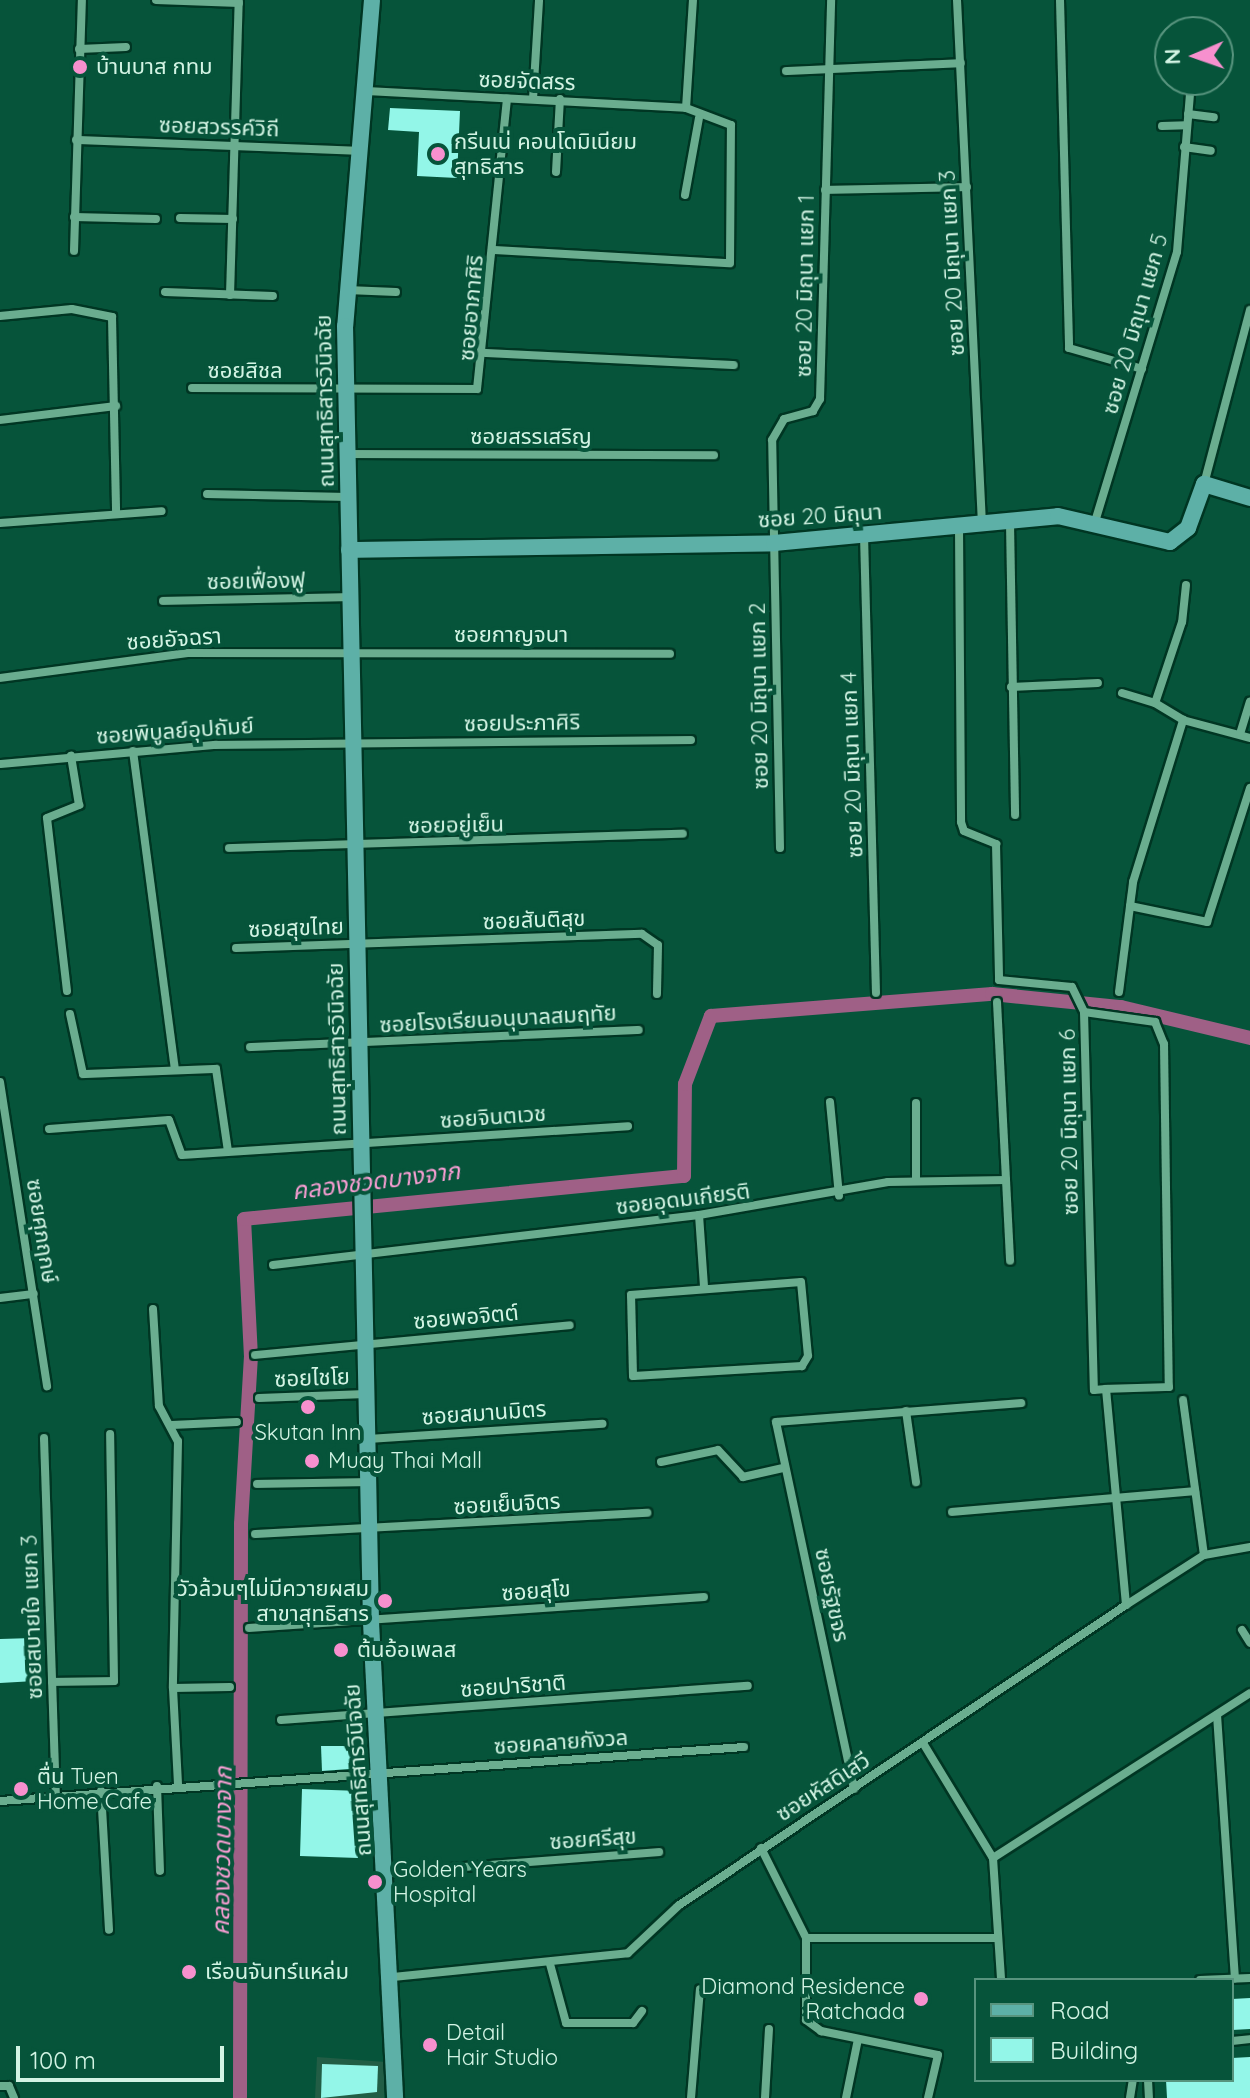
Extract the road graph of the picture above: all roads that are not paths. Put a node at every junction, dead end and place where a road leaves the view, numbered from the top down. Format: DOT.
graph roads {
  1 [pos="82,0"];
  2 [pos="156,0"];
  3 [pos="372,0"];
  4 [pos="539,0"];
  5 [pos="693,0"];
  6 [pos="831,0"];
  7 [pos="957,0"];
  8 [pos="1060,0"];
  9 [pos="239,2"];
  10 [pos="126,47"];
  11 [pos="79,49"];
  12 [pos="961,63"];
  13 [pos="786,71"];
  14 [pos="831,71"];
  15 [pos="366,91"];
  16 [pos="1190,96"];
  17 [pos="507,99"];
  18 [pos="533,99"];
  19 [pos="560,99"];
  20 [pos="686,108"];
  21 [pos="1188,114"];
  22 [pos="1214,117"];
  23 [pos="699,118"];
  24 [pos="1186,125"];
  25 [pos="1162,126"];
  26 [pos="76,140"];
  27 [pos="236,145"];
  28 [pos="1184,147"];
  29 [pos="361,151"];
  30 [pos="1211,151"];
  31 [pos="556,172"];
  32 [pos="967,187"];
  33 [pos="825,190"];
  34 [pos="685,195"];
  35 [pos="74,217"];
  36 [pos="180,218"];
  37 [pos="156,219"];
  38 [pos="233,219"];
  39 [pos="494,250"];
  40 [pos="74,251"];
  41 [pos="347,290"];
  42 [pos="165,292"];
  43 [pos="396,292"];
  44 [pos="230,295"];
  45 [pos="273,296"];
  46 [pos="1250,310"];
  47 [pos="0,316"];
  48 [pos="485,353"];
  49 [pos="734,365"];
  50 [pos="1142,369"];
  51 [pos="192,388"];
  52 [pos="346,389"];
  53 [pos="116,406"];
  54 [pos="0,420"];
  55 [pos="347,454"];
  56 [pos="714,455"];
  57 [pos="1204,484"];
  58 [pos="207,494"];
  59 [pos="348,497"];
  60 [pos="1250,498"];
  61 [pos="162,511"];
  62 [pos="116,513"];
  63 [pos="0,523"];
  64 [pos="1010,523"];
  65 [pos="983,525"];
  66 [pos="1093,526"];
  67 [pos="959,527"];
  68 [pos="864,535"];
  69 [pos="774,543"];
  70 [pos="349,550"];
  71 [pos="1186,585"];
  72 [pos="350,597"];
  73 [pos="163,601"];
  74 [pos="351,652"];
  75 [pos="670,654"];
  76 [pos="0,678"];
  77 [pos="1098,683"];
  78 [pos="1011,687"];
  79 [pos="1122,693"];
  80 [pos="1250,702"];
  81 [pos="1155,703"];
  82 [pos="1183,720"];
  83 [pos="1240,734"];
  84 [pos="1250,738"];
  85 [pos="691,740"];
  86 [pos="353,743"];
  87 [pos="133,751"];
  88 [pos="71,756"];
  89 [pos="0,764"];
  90 [pos="1250,788"];
  91 [pos="1015,815"];
  92 [pos="683,834"];
  93 [pos="355,845"];
  94 [pos="229,848"];
  95 [pos="780,848"];
  96 [pos="1130,906"];
  97 [pos="357,944"];
  98 [pos="236,948"];
  99 [pos="67,991"];
  100 [pos="1119,992"];
  101 [pos="876,993"];
  102 [pos="657,994"];
  103 [pos="997,1002"];
  104 [pos="1084,1010"];
  105 [pos="70,1014"];
  106 [pos="639,1030"];
  107 [pos="359,1044"];
  108 [pos="250,1047"];
  109 [pos="175,1068"];
  110 [pos="0,1082"];
  111 [pos="830,1102"];
  112 [pos="916,1103"];
  113 [pos="3,1118"];
  114 [pos="628,1126"];
  115 [pos="49,1129"];
  116 [pos="361,1143"];
  117 [pos="228,1151"];
  118 [pos="916,1180"];
  119 [pos="1006,1180"];
  120 [pos="839,1196"];
  121 [pos="699,1215"];
  122 [pos="363,1255"];
  123 [pos="1010,1261"];
  124 [pos="273,1265"];
  125 [pos="704,1286"];
  126 [pos="34,1294"];
  127 [pos="0,1298"];
  128 [pos="153,1309"];
  129 [pos="570,1325"];
  130 [pos="365,1344"];
  131 [pos="255,1355"];
  132 [pos="47,1386"];
  133 [pos="1106,1389"];
  134 [pos="366,1394"];
  135 [pos="259,1398"];
  136 [pos="1183,1400"];
  137 [pos="1021,1403"];
  138 [pos="906,1411"];
  139 [pos="237,1422"];
  140 [pos="603,1424"];
  141 [pos="172,1425"];
  142 [pos="110,1434"];
  143 [pos="44,1438"];
  144 [pos="367,1439"];
  145 [pos="661,1462"];
  146 [pos="783,1468"];
  147 [pos="368,1482"];
  148 [pos="916,1482"];
  149 [pos="257,1484"];
  150 [pos="1195,1491"];
  151 [pos="1113,1501"];
  152 [pos="952,1512"];
  153 [pos="647,1513"];
  154 [pos="369,1529"];
  155 [pos="255,1534"];
  156 [pos="1250,1547"];
  157 [pos="1204,1555"];
  158 [pos="704,1597"];
  159 [pos="1126,1605"];
  160 [pos="371,1622"];
  161 [pos="249,1628"];
  162 [pos="1242,1630"];
  163 [pos="1250,1643"];
  164 [pos="52,1682"];
  165 [pos="748,1686"];
  166 [pos="230,1687"];
  167 [pos="173,1688"];
  168 [pos="1250,1693"];
  169 [pos="376,1714"];
  170 [pos="1217,1715"];
  171 [pos="281,1720"];
  172 [pos="923,1743"];
  173 [pos="744,1747"];
  174 [pos="379,1773"];
  175 [pos="178,1784"];
  176 [pos="157,1786"];
  177 [pos="854,1789"];
  178 [pos="101,1791"];
  179 [pos="56,1794"];
  180 [pos="0,1801"];
  181 [pos="761,1848"];
  182 [pos="659,1852"];
  183 [pos="993,1858"];
  184 [pos="160,1871"];
  185 [pos="386,1873"];
  186 [pos="109,1930"];
  187 [pos="806,1938"];
  188 [pos="996,1938"];
  189 [pos="550,1964"];
  190 [pos="393,1977"];
  191 [pos="1001,1978"];
  192 [pos="1235,1978"];
  193 [pos="1250,1978"];
  194 [pos="700,1989"];
  195 [pos="642,2011"];
  196 [pos="769,2029"];
  197 [pos="858,2039"];
  198 [pos="0,2086"];
  199 [pos="14,2098"];
  200 [pos="395,2098"];
  201 [pos="691,2098"];
  202 [pos="765,2098"];
  203 [pos="846,2098"];
  204 [pos="928,2098"];
  1 -- 11 [label="street"];
  2 -- 9 [label="street"];
  3 -- 15 [label="street, ถนนสุทธิสารวินิจฉัย"];
  4 -- 18 [label="street"];
  5 -- 20 [label="street"];
  6 -- 14 [label="street, ซอย 20 มิถุนา แยก 1"];
  7 -- 12 [label="street, ซอย 20 มิถุนา แยก 3"];
  8 -- 50 [label="street"];
  9 -- 27 [label="street"];
  10 -- 11 [label="street"];
  11 -- 26 [label="street"];
  12 -- 14 [label="street"];
  12 -- 32 [label="street, ซอย 20 มิถุนา แยก 3"];
  13 -- 14 [label="street"];
  14 -- 33 [label="street, ซอย 20 มิถุนา แยก 1"];
  15 -- 17 [label="street, ซอยจัดสรร"];
  15 -- 29 [label="street, ถนนสุทธิสารวินิจฉัย"];
  16 -- 21 [label="street, ซอย 20 มิถุนา แยก 5"];
  17 -- 18 [label="street, ซอยจัดสรร"];
  17 -- 39 [label="street, ซอยอาภาศิริ"];
  18 -- 19 [label="street, ซอยจัดสรร"];
  19 -- 20 [label="street, ซอยจัดสรร"];
  19 -- 31 [label="street"];
  20 -- 23 [label="street"];
  21 -- 22 [label="street"];
  21 -- 24 [label="street, ซอย 20 มิถุนา แยก 5"];
  23 -- 34 [label="street"];
  23 -- 39 [label="street"];
  24 -- 25 [label="street"];
  24 -- 28 [label="street, ซอย 20 มิถุนา แยก 5"];
  26 -- 27 [label="street, ซอยสวรรค์วิถี"];
  26 -- 35 [label="street"];
  27 -- 29 [label="street, ซอยสวรรค์วิถี"];
  27 -- 38 [label="street"];
  28 -- 30 [label="street"];
  28 -- 50 [label="street, ซอย 20 มิถุนา แยก 5"];
  29 -- 41 [label="street, ถนนสุทธิสารวินิจฉัย"];
  32 -- 33 [label="street"];
  32 -- 65 [label="street, ซอย 20 มิถุนา แยก 3"];
  33 -- 69 [label="street, ซอย 20 มิถุนา แยก 1"];
  35 -- 37 [label="street"];
  35 -- 40 [label="street"];
  36 -- 38 [label="street"];
  38 -- 44 [label="street"];
  39 -- 48 [label="street, ซอยอาภาศิริ"];
  41 -- 43 [label="street"];
  41 -- 52 [label="street, ถนนสุทธิสารวินิจฉัย"];
  42 -- 44 [label="street"];
  44 -- 45 [label="street"];
  46 -- 57 [label="street"];
  47 -- 53 [label="street"];
  48 -- 49 [label="street"];
  48 -- 52 [label="street, ซอยอาภาศิริ"];
  50 -- 66 [label="street, ซอย 20 มิถุนา แยก 5"];
  51 -- 52 [label="street, ซอยสิชล"];
  52 -- 55 [label="street, ถนนสุทธิสารวินิจฉัย"];
  53 -- 54 [label="street"];
  53 -- 62 [label="street"];
  55 -- 56 [label="street, ซอยสรรเสริญ"];
  55 -- 59 [label="street, ถนนสุทธิสารวินิจฉัย"];
  57 -- 60 [label="street"];
  57 -- 66 [label="street, ซอย 20 มิถุนา"];
  58 -- 59 [label="street"];
  59 -- 70 [label="street, ถนนสุทธิสารวินิจฉัย"];
  61 -- 62 [label="street"];
  62 -- 63 [label="street"];
  64 -- 65 [label="street, ซอย 20 มิถุนา"];
  64 -- 66 [label="street, ซอย 20 มิถุนา"];
  64 -- 78 [label="street"];
  65 -- 67 [label="street, ซอย 20 มิถุนา"];
  67 -- 68 [label="street, ซอย 20 มิถุนา"];
  67 -- 104 [label="street, ซอย 20 มิถุนา แยก 6"];
  68 -- 69 [label="street, ซอย 20 มิถุนา"];
  68 -- 101 [label="street, ซอย 20 มิถุนา แยก 4"];
  69 -- 70 [label="street, ซอย 20 มิถุนา"];
  69 -- 95 [label="street, ซอย 20 มิถุนา แยก 2"];
  70 -- 72 [label="street, ถนนสุทธิสารวินิจฉัย"];
  71 -- 81 [label="street"];
  72 -- 73 [label="street, ซอยเฟื่องฟู"];
  72 -- 74 [label="street, ถนนสุทธิสารวินิจฉัย"];
  74 -- 75 [label="street, ซอยกาญจนา"];
  74 -- 76 [label="street, ซอยอัจฉรา"];
  74 -- 86 [label="street, ถนนสุทธิสารวินิจฉัย"];
  77 -- 78 [label="street"];
  78 -- 91 [label="street"];
  79 -- 81 [label="street"];
  80 -- 83 [label="street"];
  81 -- 82 [label="street"];
  82 -- 83 [label="street"];
  82 -- 96 [label="street"];
  83 -- 84 [label="street"];
  85 -- 86 [label="street, ซอยประภาศิริ"];
  86 -- 87 [label="street, ซอยพิบูลย์อุปถัมย์"];
  86 -- 93 [label="street, ถนนสุทธิสารวินิจฉัย"];
  87 -- 88 [label="street, ซอยพิบูลย์อุปถัมย์"];
  87 -- 109 [label="street"];
  88 -- 89 [label="street, ซอยพิบูลย์อุปถัมย์"];
  88 -- 99 [label="street"];
  90 -- 96 [label="street"];
  92 -- 93 [label="street, ซอยอยู่เย็น"];
  93 -- 94 [label="street, ซอยอยู่เย็น"];
  93 -- 97 [label="street, ถนนสุทธิสารวินิจฉัย"];
  96 -- 100 [label="street"];
  97 -- 98 [label="street, ซอยสุขไทย"];
  97 -- 102 [label="street, ซอยสันติสุข"];
  97 -- 107 [label="street, ถนนสุทธิสารวินิจฉัย"];
  103 -- 119 [label="street"];
  104 -- 133 [label="street, ซอย 20 มิถุนา แยก 6"];
  104 -- 133 [label="street"];
  105 -- 109 [label="street"];
  106 -- 107 [label="street, ซอยโรงเรียนอนุบาลสมฤทัย"];
  107 -- 108 [label="street, ซอยโรงเรียนอนุบาลสมฤทัย"];
  107 -- 116 [label="street, ถนนสุทธิสารวินิจฉัย"];
  109 -- 117 [label="street"];
  110 -- 113 [label="street, ซอยศุภฤกษ์"];
  111 -- 120 [label="street"];
  112 -- 118 [label="street"];
  113 -- 126 [label="street, ซอยศุภฤกษ์"];
  114 -- 116 [label="street, ซอยจินตเวช"];
  115 -- 117 [label="street, ซอยจินตเวช"];
  116 -- 117 [label="street, ซอยจินตเวช"];
  116 -- 122 [label="street, ถนนสุทธิสารวินิจฉัย"];
  118 -- 119 [label="street, ซอยอุดมเกียรติ"];
  118 -- 120 [label="street, ซอยอุดมเกียรติ"];
  119 -- 123 [label="street"];
  120 -- 121 [label="street, ซอยอุดมเกียรติ"];
  121 -- 122 [label="street, ซอยอุดมเกียรติ"];
  121 -- 125 [label="street"];
  122 -- 124 [label="street, ซอยอุดมเกียรติ"];
  122 -- 130 [label="street, ถนนสุทธิสารวินิจฉัย"];
  125 -- 125 [label="street"];
  126 -- 127 [label="street"];
  126 -- 132 [label="street, ซอยศุภฤกษ์"];
  128 -- 141 [label="street"];
  129 -- 130 [label="street, ซอยพอจิตต์"];
  130 -- 131 [label="street, ซอยพอจิตต์"];
  130 -- 134 [label="street, ถนนสุทธิสารวินิจฉัย"];
  133 -- 151 [label="street, ซอย 20 มิถุนา แยก 6"];
  134 -- 135 [label="street, ซอยไชโย"];
  134 -- 144 [label="street, ถนนสุทธิสารวินิจฉัย"];
  136 -- 150 [label="street"];
  137 -- 138 [label="street"];
  138 -- 146 [label="street, ซอยรัฐขจร"];
  138 -- 148 [label="street"];
  139 -- 141 [label="street"];
  140 -- 144 [label="street, ซอยสมานมิตร"];
  141 -- 167 [label="street"];
  142 -- 164 [label="street"];
  143 -- 164 [label="street, ซอยสบายใจ แยก 3"];
  144 -- 147 [label="street, ถนนสุทธิสารวินิจฉัย"];
  145 -- 146 [label="street"];
  146 -- 177 [label="street, ซอยรัฐขจร"];
  147 -- 149 [label="street"];
  147 -- 154 [label="street, ถนนสุทธิสารวินิจฉัย"];
  150 -- 151 [label="street"];
  150 -- 157 [label="street"];
  151 -- 152 [label="street"];
  151 -- 159 [label="street, ซอย 20 มิถุนา แยก 6"];
  153 -- 154 [label="street, ซอยเย็นจิตร"];
  154 -- 155 [label="street, ซอยเย็นจิตร"];
  154 -- 160 [label="street, ถนนสุทธิสารวินิจฉัย"];
  156 -- 157 [label="street, ซอยหัสดิเสวี"];
  157 -- 159 [label="street, ซอยหัสดิเสวี"];
  158 -- 160 [label="street, ซอยสุโข"];
  159 -- 172 [label="street, ซอยหัสดิเสวี"];
  160 -- 161 [label="street, ซอยสุโข"];
  160 -- 169 [label="street, ถนนสุทธิสารวินิจฉัย"];
  162 -- 163 [label="street"];
  164 -- 179 [label="street, ซอยสบายใจ แยก 3"];
  165 -- 169 [label="street, ซอยปาริชาติ"];
  166 -- 167 [label="street"];
  167 -- 175 [label="street"];
  168 -- 170 [label="street"];
  169 -- 171 [label="street, ซอยปาริชาติ"];
  169 -- 174 [label="street, ถนนสุทธิสารวินิจฉัย"];
  170 -- 183 [label="street"];
  170 -- 192 [label="street"];
  172 -- 177 [label="street, ซอยหัสดิเสวี"];
  172 -- 183 [label="street"];
  173 -- 174 [label="street, ซอยคลายกังวล"];
  174 -- 175 [label="street, ซอยคลายกังวล"];
  174 -- 185 [label="street, ถนนสุทธิสารวินิจฉัย"];
  175 -- 176 [label="street"];
  176 -- 178 [label="street"];
  176 -- 184 [label="street"];
  177 -- 181 [label="street, ซอยหัสดิเสวี"];
  178 -- 179 [label="street"];
  178 -- 186 [label="street"];
  179 -- 180 [label="street"];
  181 -- 187 [label="street"];
  181 -- 189 [label="street, ซอยหัสดิเสวี"];
  182 -- 185 [label="street, ซอยศรีสุข"];
  183 -- 188 [label="street"];
  185 -- 190 [label="street, ถนนสุทธิสารวินิจฉัย"];
  187 -- 188 [label="street"];
  187 -- 197 [label="street"];
  188 -- 191 [label="street"];
  189 -- 190 [label="street, ซอยหัสดิเสวี"];
  189 -- 195 [label="street"];
  190 -- 200 [label="street, ถนนสุทธิสารวินิจฉัย"];
  192 -- 193 [label="street"];
  194 -- 201 [label="street"];
  196 -- 202 [label="street"];
  197 -- 203 [label="street"];
  197 -- 204 [label="street"];
  198 -- 199 [label="street"];
}
